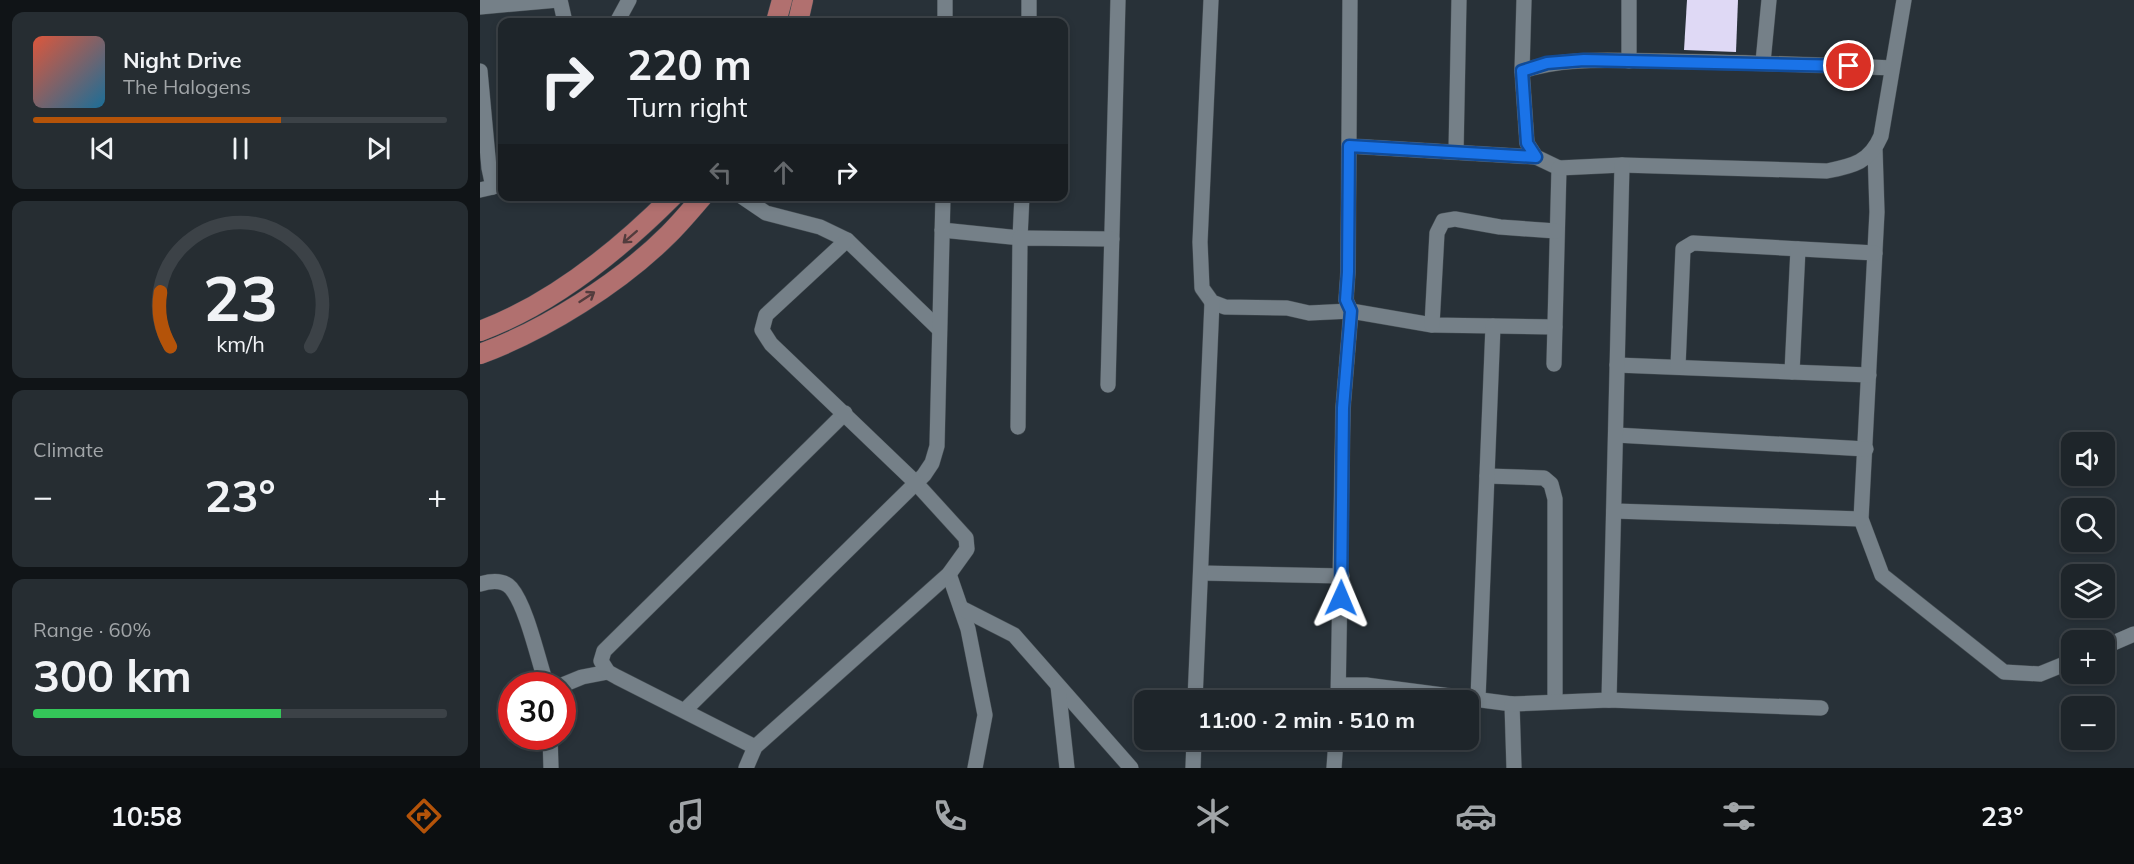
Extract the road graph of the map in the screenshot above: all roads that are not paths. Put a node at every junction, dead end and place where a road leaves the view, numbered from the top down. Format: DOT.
graph roads {
  1 [pos="559,0"];
  2 [pos="629,0"];
  3 [pos="782,0"];
  4 [pos="803,0"];
  5 [pos="945,0"];
  6 [pos="1029,0"];
  7 [pos="1118,0"];
  8 [pos="1211,0"];
  9 [pos="1350,0"];
  10 [pos="1459,0"];
  11 [pos="1524,0"];
  12 [pos="1629,0"];
  13 [pos="1769,0"];
  14 [pos="1904,0"];
  15 [pos="480,7"];
  16 [pos="564,18"];
  17 [pos="618,18"];
  18 [pos="777,18"];
  19 [pos="799,18"];
  20 [pos="945,18"];
  21 [pos="1029,18"];
  22 [pos="1629,61"];
  23 [pos="1763,62"];
  24 [pos="1892,68"];
  25 [pos="480,71"];
  26 [pos="1522,71"];
  27 [pos="1349,146"];
  28 [pos="1875,150"];
  29 [pos="1456,152"];
  30 [pos="1536,157"];
  31 [pos="1622,165"];
  32 [pos="1559,168"];
  33 [pos="492,185"];
  34 [pos="668,201"];
  35 [pos="698,201"];
  36 [pos="748,201"];
  37 [pos="944,201"];
  38 [pos="1022,201"];
  39 [pos="942,230"];
  40 [pos="1556,231"];
  41 [pos="1020,238"];
  42 [pos="1112,239"];
  43 [pos="847,240"];
  44 [pos="1798,249"];
  45 [pos="1875,254"];
  46 [pos="541,301"];
  47 [pos="1212,302"];
  48 [pos="1351,311"];
  49 [pos="554,319"];
  50 [pos="1432,326"];
  51 [pos="1493,326"];
  52 [pos="1555,327"];
  53 [pos="939,329"];
  54 [pos="480,331"];
  55 [pos="480,354"];
  56 [pos="1554,364"];
  57 [pos="1617,365"];
  58 [pos="1677,366"];
  59 [pos="1792,372"];
  60 [pos="1869,375"];
  61 [pos="1108,385"];
  62 [pos="844,413"];
  63 [pos="1018,427"];
  64 [pos="1616,435"];
  65 [pos="1866,449"];
  66 [pos="1487,476"];
  67 [pos="915,482"];
  68 [pos="1614,511"];
  69 [pos="1861,519"];
  70 [pos="1201,573"];
  71 [pos="949,574"];
  72 [pos="1342,576"];
  73 [pos="480,584"];
  74 [pos="961,608"];
  75 [pos="2134,634"];
  76 [pos="2115,642"];
  77 [pos="2061,665"];
  78 [pos="543,672"];
  79 [pos="608,672"];
  80 [pos="576,679"];
  81 [pos="1339,685"];
  82 [pos="1058,686"];
  83 [pos="1196,690"];
  84 [pos="1339,690"];
  85 [pos="1392,690"];
  86 [pos="1478,690"];
  87 [pos="1479,698"];
  88 [pos="1609,700"];
  89 [pos="1555,701"];
  90 [pos="1512,704"];
  91 [pos="1821,708"];
  92 [pos="685,710"];
  93 [pos="755,747"];
  94 [pos="550,750"];
  95 [pos="1194,750"];
  96 [pos="1335,750"];
  97 [pos="550,768"];
  98 [pos="746,768"];
  99 [pos="975,768"];
  100 [pos="1066,768"];
  101 [pos="1131,768"];
  102 [pos="1193,768"];
  103 [pos="1334,768"];
  104 [pos="1514,768"];
  1 -- 15 [label="street"];
  1 -- 16 [label="street"];
  2 -- 17 [label="street"];
  3 -- 18 [label="main road"];
  4 -- 19 [label="main road"];
  5 -- 20 [label="street"];
  6 -- 21 [label="street"];
  7 -- 42 [label="street"];
  8 -- 47 [label="street"];
  9 -- 27 [label="street"];
  10 -- 29 [label="street"];
  11 -- 26 [label="street"];
  12 -- 22 [label="street"];
  13 -- 23 [label="street"];
  14 -- 24 [label="street"];
  22 -- 23 [label="street"];
  22 -- 26 [label="street"];
  23 -- 24 [label="street"];
  24 -- 28 [label="street"];
  25 -- 33 [label="street"];
  26 -- 30 [label="street"];
  27 -- 29 [label="street"];
  27 -- 48 [label="street"];
  28 -- 31 [label="street"];
  28 -- 45 [label="street"];
  29 -- 30 [label="street"];
  30 -- 32 [label="street"];
  31 -- 32 [label="street"];
  31 -- 57 [label="street"];
  32 -- 40 [label="street"];
  34 -- 46 [label="main road, one-way"];
  49 -- 35 [label="main road, one-way"];
  36 -- 43 [label="street"];
  37 -- 39 [label="street"];
  38 -- 41 [label="street"];
  39 -- 41 [label="street"];
  39 -- 53 [label="street"];
  40 -- 50 [label="street"];
  40 -- 52 [label="street"];
  41 -- 42 [label="street"];
  41 -- 63 [label="street"];
  42 -- 61 [label="street"];
  43 -- 53 [label="street"];
  43 -- 62 [label="street"];
  44 -- 45 [label="street"];
  44 -- 58 [label="street"];
  44 -- 59 [label="street"];
  45 -- 60 [label="street"];
  46 -- 49 [label="main road"];
  46 -- 54 [label="main road"];
  47 -- 48 [label="street"];
  47 -- 70 [label="street"];
  48 -- 50 [label="street"];
  48 -- 72 [label="street"];
  49 -- 55 [label="main road"];
  50 -- 51 [label="street"];
  51 -- 52 [label="street"];
  51 -- 66 [label="street"];
  52 -- 56 [label="street"];
  53 -- 67 [label="street"];
  57 -- 58 [label="street"];
  57 -- 64 [label="street"];
  58 -- 59 [label="street"];
  59 -- 60 [label="street"];
  60 -- 65 [label="street"];
  62 -- 67 [label="street"];
  62 -- 79 [label="street"];
  64 -- 65 [label="street"];
  64 -- 68 [label="street"];
  65 -- 69 [label="street"];
  66 -- 86 [label="street"];
  66 -- 89 [label="street"];
  67 -- 71 [label="street"];
  67 -- 92 [label="street"];
  68 -- 69 [label="street"];
  68 -- 88 [label="street"];
  69 -- 77 [label="street"];
  70 -- 72 [label="street"];
  70 -- 83 [label="street"];
  71 -- 74 [label="street"];
  71 -- 93 [label="street"];
  72 -- 81 [label="street"];
  73 -- 78 [label="street"];
  74 -- 82 [label="street"];
  74 -- 99 [label="street"];
  75 -- 76 [label="street"];
  79 -- 80 [label="street"];
  79 -- 92 [label="street"];
  81 -- 84 [label="street"];
  81 -- 85 [label="street"];
  82 -- 100 [label="street"];
  82 -- 101 [label="street"];
  87 -- 90 [label="street"];
  88 -- 89 [label="street"];
  88 -- 91 [label="street"];
  89 -- 90 [label="street"];
  90 -- 104 [label="street"];
  92 -- 93 [label="street"];
  93 -- 98 [label="street"];
  94 -- 97 [label="street"];
  95 -- 102 [label="street"];
  96 -- 103 [label="street"];
}
